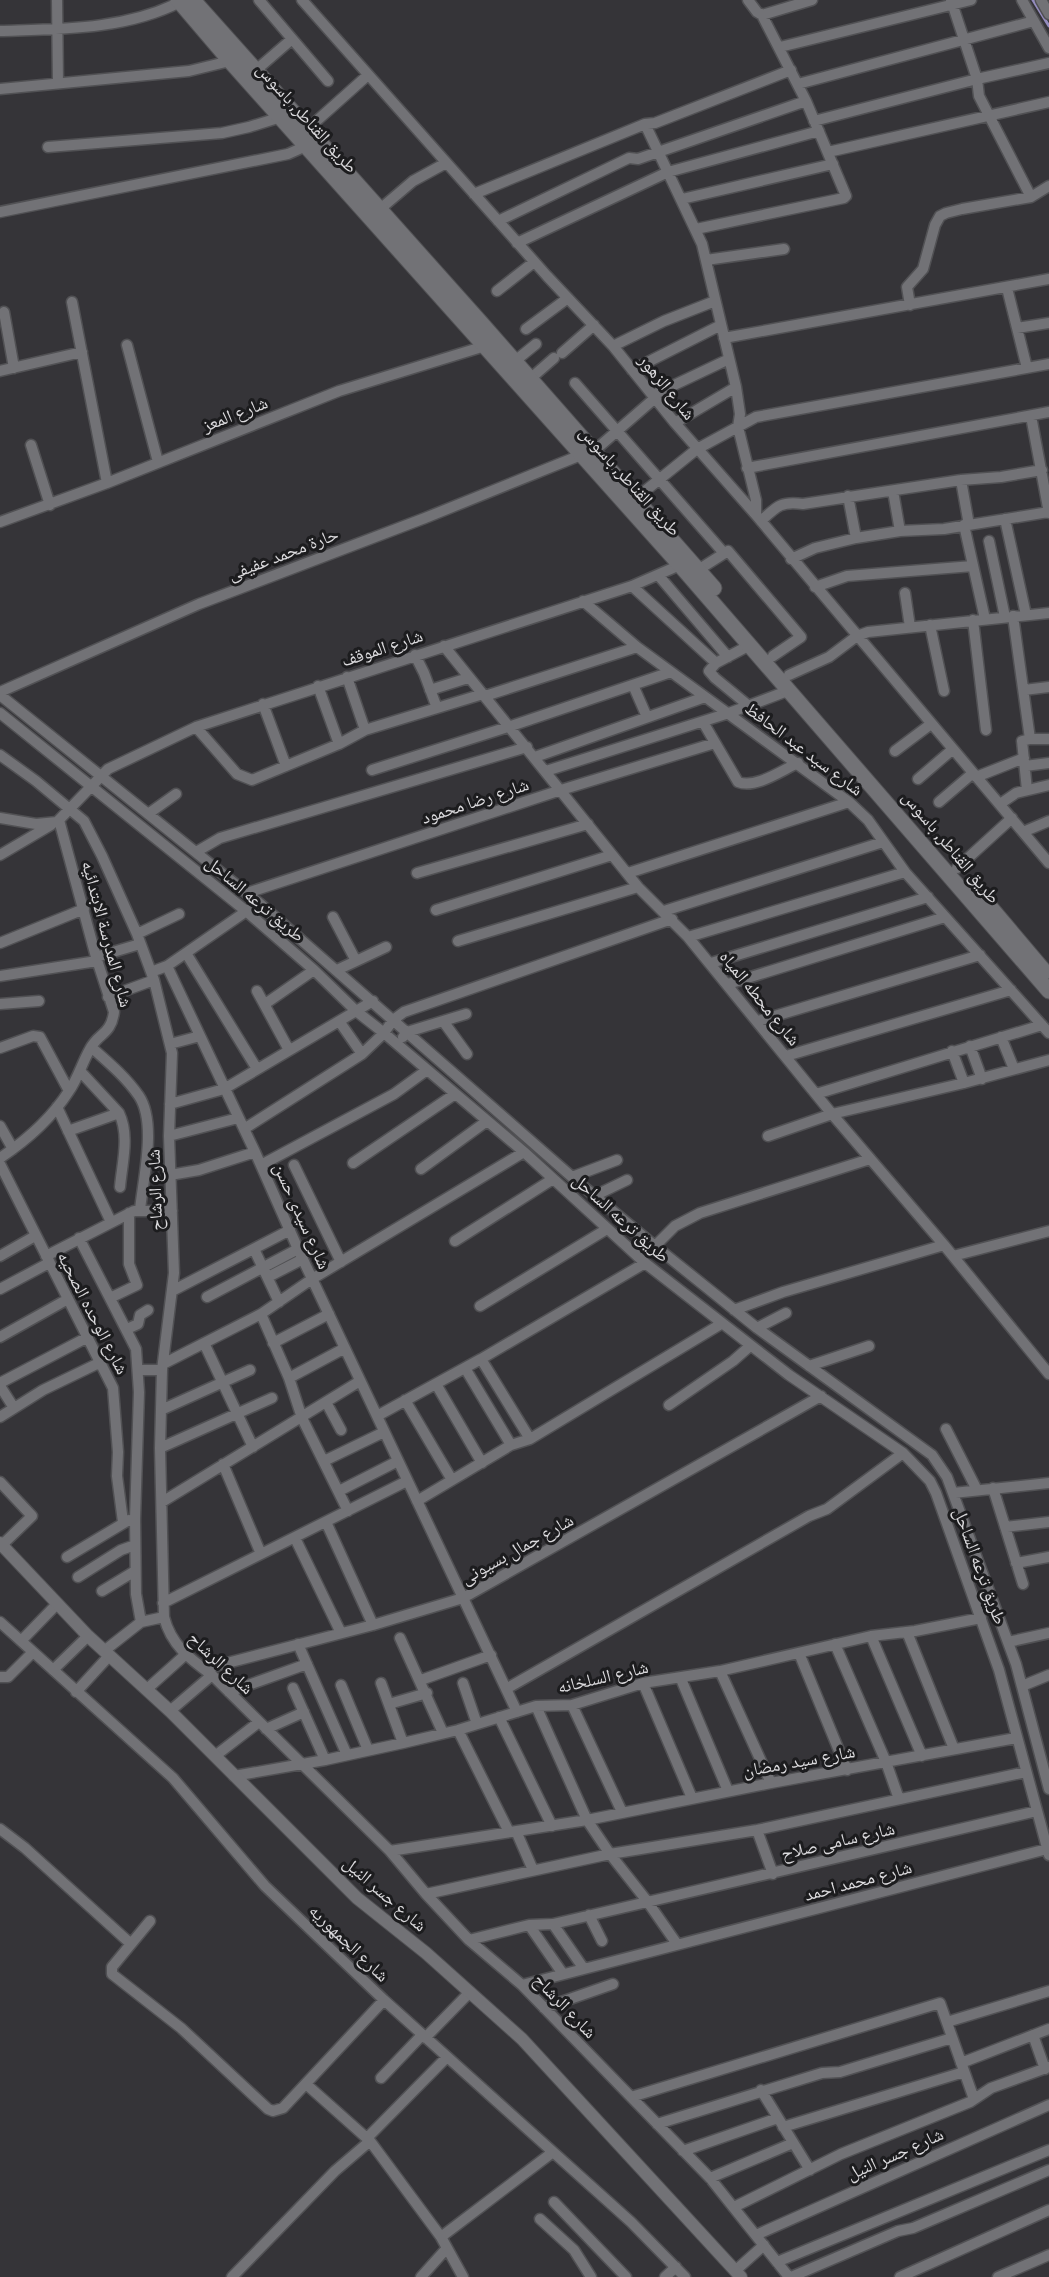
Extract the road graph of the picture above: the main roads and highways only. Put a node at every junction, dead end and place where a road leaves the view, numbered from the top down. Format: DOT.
graph roads {
  1 [pos="183,1"];
  2 [pos="304,138"];
  3 [pos="587,453"];
  4 [pos="789,682"];
  5 [pos="1049,976"];
  6 [pos="1049,991"];
  1 -- 2 [label="main road, طريق القناطر, باسوس"];
  1 -- 2 [label="main road, طريق القناطر, باسوس"];
  2 -- 3 [label="main road, طريق القناطر, باسوس"];
  2 -- 3 [label="main road, طريق القناطر, باسوس"];
  3 -- 4 [label="main road, طريق القناطر, باسوس"];
  3 -- 4 [label="main road, طريق القناطر, باسوس"];
  4 -- 5 [label="main road, طريق القناطر, باسوس"];
  4 -- 6 [label="main road, طريق القناطر, باسوس"];
}
